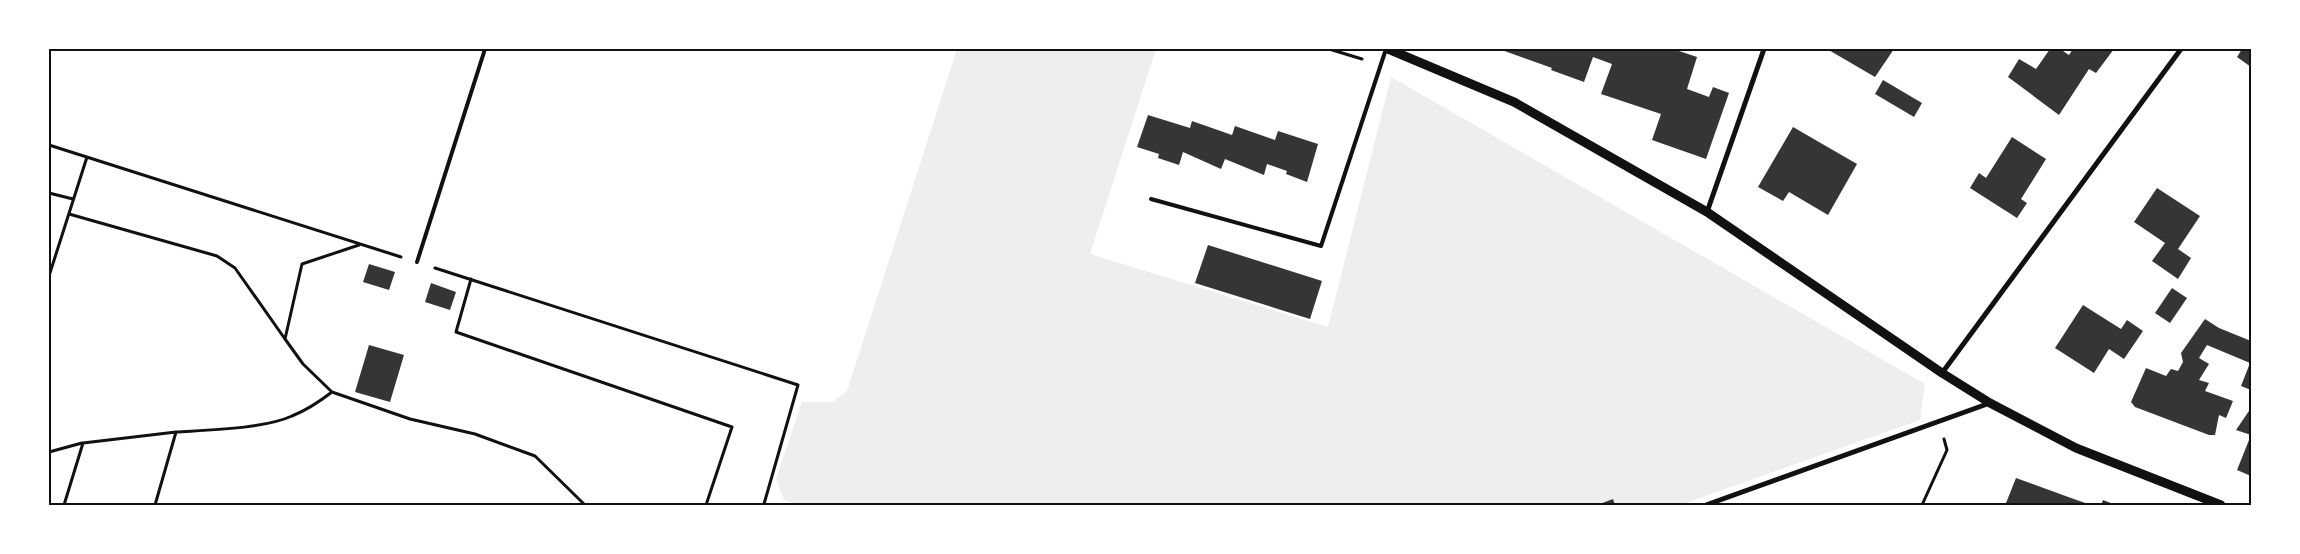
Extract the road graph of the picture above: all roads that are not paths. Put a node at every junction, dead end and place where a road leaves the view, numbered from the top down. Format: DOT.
graph roads {
  1 [pos="484,49"];
  2 [pos="1387,49"];
  3 [pos="1764,49"];
  4 [pos="2181,49"];
  5 [pos="1151,199"];
  6 [pos="1707,212"];
  7 [pos="417,262"];
  8 [pos="1942,374"];
  9 [pos="1990,403"];
  10 [pos="1706,505"];
  11 [pos="2221,505"];
  1 -- 7 [label="lane"];
  2 -- 5 [label="lane"];
  2 -- 6 [label="street"];
  3 -- 6 [label="street"];
  4 -- 8 [label="street"];
  6 -- 8 [label="street"];
  8 -- 9 [label="street"];
  9 -- 10 [label="street"];
  9 -- 11 [label="street"];
}
